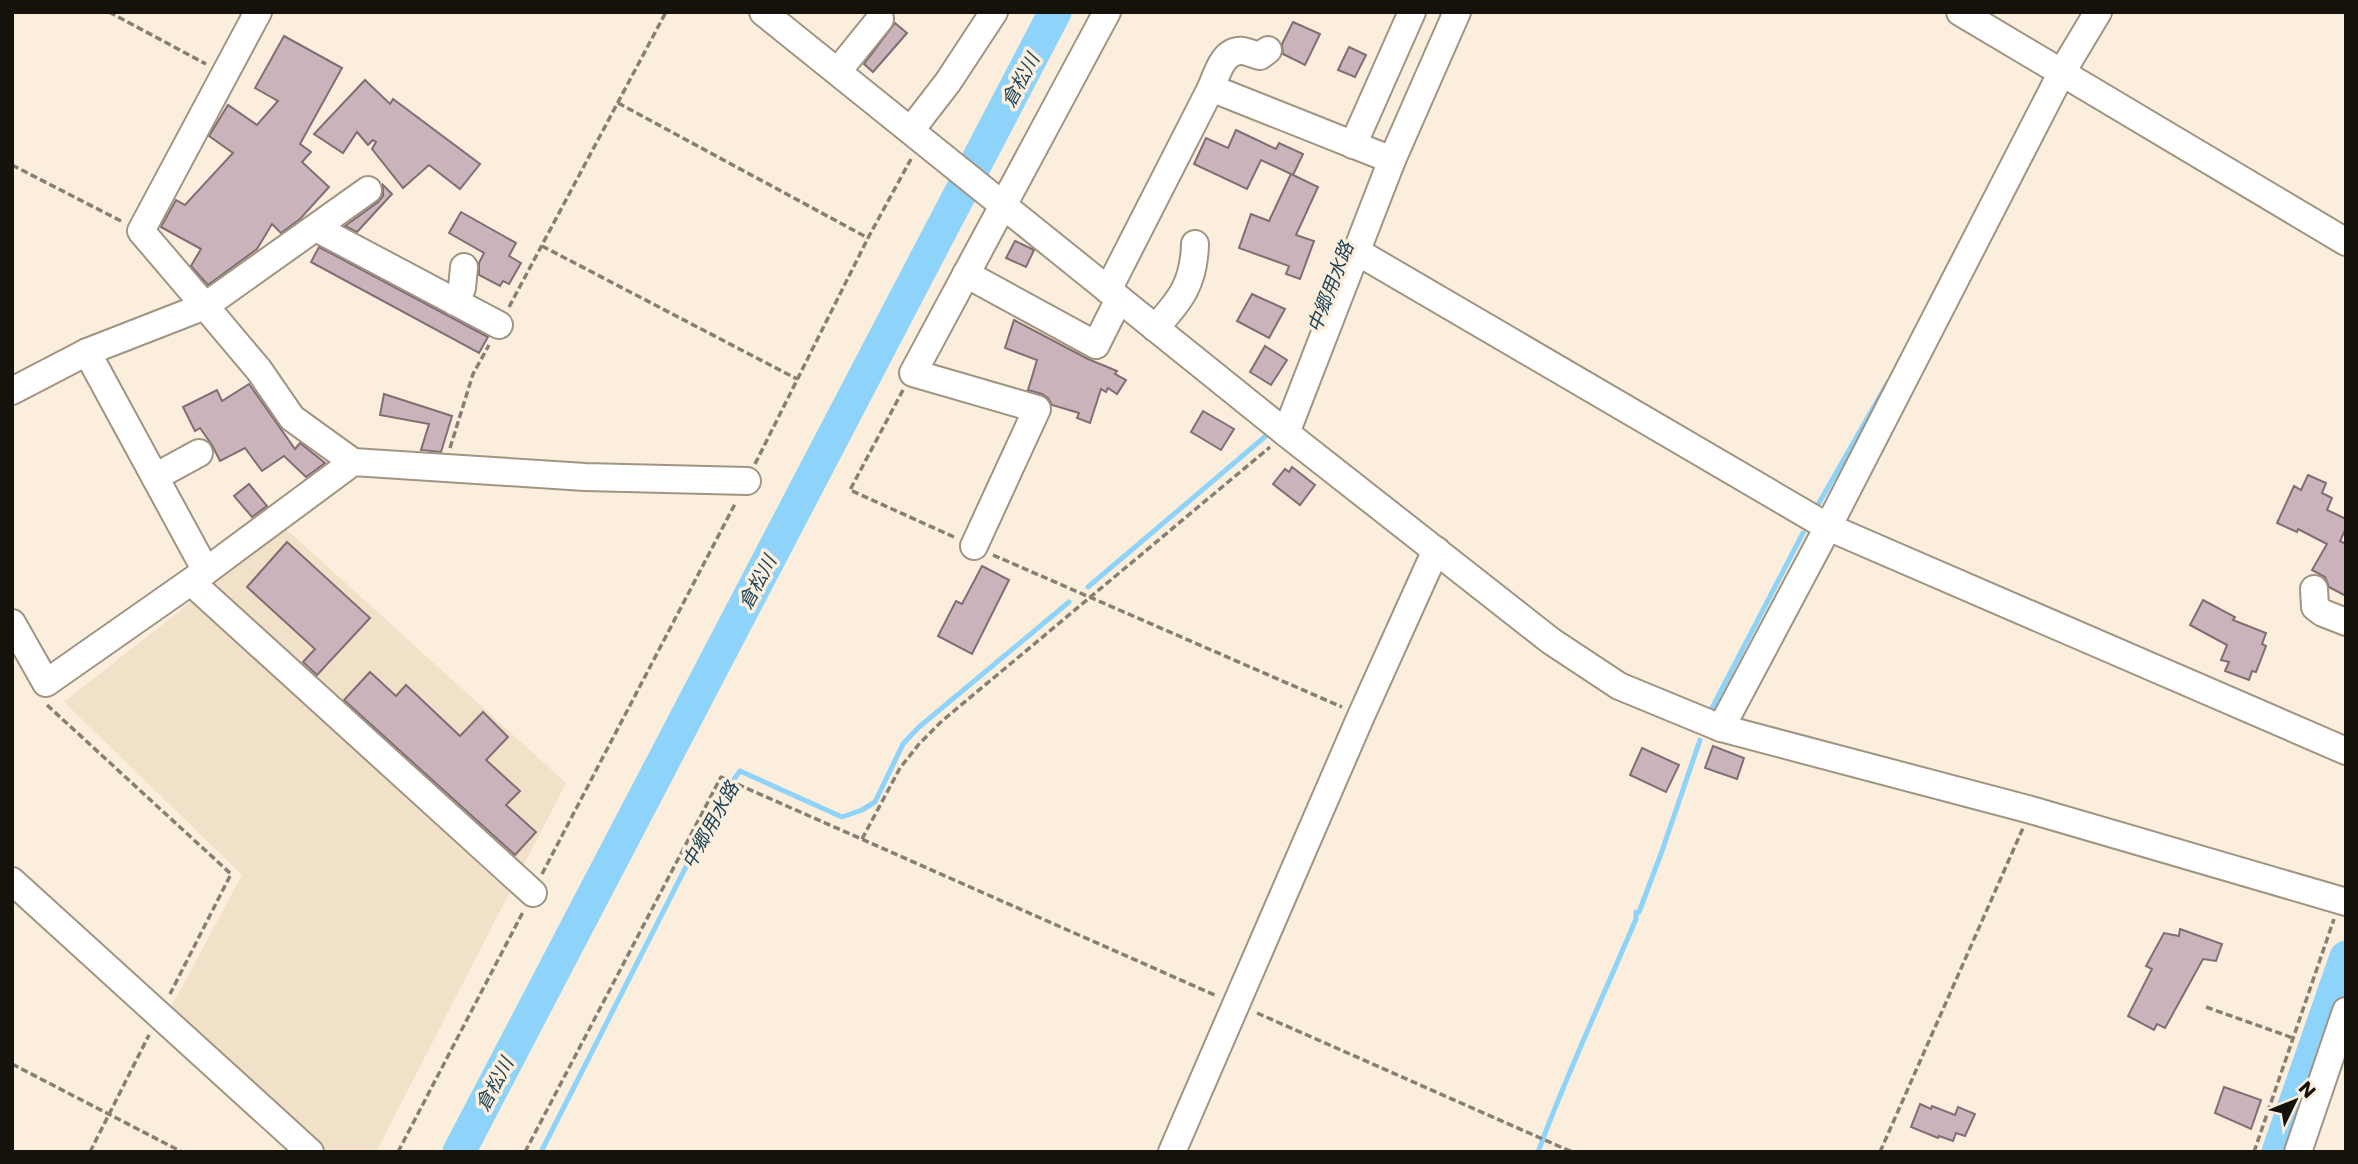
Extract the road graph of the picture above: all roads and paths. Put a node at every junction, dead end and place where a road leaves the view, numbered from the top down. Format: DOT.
graph roads {
  1 [pos="109,12"];
  2 [pos="258,12"];
  3 [pos="666,12"];
  4 [pos="1107,12"];
  5 [pos="1412,12"];
  6 [pos="1960,12"];
  7 [pos="2098,12"];
  8 [pos="769,15"];
  9 [pos="989,15"];
  10 [pos="1451,15"];
  11 [pos="880,19"];
  12 [pos="1268,50"];
  13 [pos="838,71"];
  14 [pos="2062,72"];
  15 [pos="225,74"];
  16 [pos="1212,88"];
  17 [pos="618,103"];
  18 [pos="924,141"];
  19 [pos="1353,145"];
  20 [pos="1392,160"];
  21 [pos="12,165"];
  22 [pos="368,190"];
  23 [pos="1002,204"];
  24 [pos="316,228"];
  25 [pos="141,231"];
  26 [pos="868,238"];
  27 [pos="2346,242"];
  28 [pos="1195,244"];
  29 [pos="542,246"];
  30 [pos="1356,251"];
  31 [pos="464,267"];
  32 [pos="966,274"];
  33 [pos="1113,294"];
  34 [pos="455,302"];
  35 [pos="205,306"];
  36 [pos="499,325"];
  37 [pos="1155,328"];
  38 [pos="87,352"];
  39 [pos="913,373"];
  40 [pos="798,379"];
  41 [pos="12,391"];
  42 [pos="1286,433"];
  43 [pos="199,453"];
  44 [pos="353,462"];
  45 [pos="444,468"];
  46 [pos="155,477"];
  47 [pos="747,481"];
  48 [pos="1828,527"];
  49 [pos="974,546"];
  50 [pos="1436,550"];
  51 [pos="199,576"];
  52 [pos="2314,589"];
  53 [pos="1090,599"];
  54 [pos="2346,622"];
  55 [pos="12,623"];
  56 [pos="42,701"];
  57 [pos="1361,716"];
  58 [pos="1721,728"];
  59 [pos="2346,751"];
  60 [pos="2031,810"];
  61 [pos="862,839"];
  62 [pos="12,881"];
  63 [pos="533,893"];
  64 [pos="2344,897"];
  65 [pos="1237,1004"];
  66 [pos="2206,1007"];
  67 [pos="2346,1011"];
  68 [pos="158,1016"];
  69 [pos="2293,1038"];
  70 [pos="12,1064"];
  71 [pos="109,1114"];
  72 [pos="90,1152"];
  73 [pos="182,1152"];
  74 [pos="310,1152"];
  75 [pos="398,1152"];
  76 [pos="525,1152"];
  77 [pos="1171,1152"];
  78 [pos="1572,1152"];
  79 [pos="1880,1152"];
  80 [pos="2254,1152"];
  81 [pos="2298,1152"];
  1 -- 15 [label="path"];
  2 -- 15 [label="street"];
  3 -- 17 [label="path"];
  4 -- 23 [label="street"];
  5 -- 19 [label="street"];
  6 -- 14 [label="street"];
  7 -- 14 [label="street"];
  8 -- 13 [label="street"];
  9 -- 18 [label="street"];
  10 -- 20 [label="street"];
  11 -- 13 [label="street"];
  12 -- 16 [label="street"];
  13 -- 18 [label="street"];
  14 -- 27 [label="street"];
  14 -- 48 [label="street"];
  15 -- 25 [label="street"];
  16 -- 19 [label="street"];
  16 -- 33 [label="street"];
  17 -- 26 [label="path"];
  17 -- 29 [label="path"];
  18 -- 23 [label="street"];
  18 -- 26 [label="path"];
  19 -- 20 [label="street"];
  20 -- 30 [label="street"];
  21 -- 25 [label="path"];
  22 -- 24 [label="street"];
  23 -- 32 [label="street"];
  23 -- 33 [label="street"];
  24 -- 34 [label="street"];
  24 -- 35 [label="street"];
  25 -- 35 [label="street"];
  26 -- 40 [label="path"];
  28 -- 37 [label="street"];
  29 -- 36 [label="path"];
  29 -- 40 [label="path"];
  30 -- 42 [label="street"];
  30 -- 48 [label="street"];
  31 -- 34 [label="street"];
  32 -- 33 [label="street"];
  32 -- 39 [label="street"];
  33 -- 37 [label="street"];
  34 -- 36 [label="street"];
  35 -- 38 [label="street"];
  35 -- 44 [label="street"];
  36 -- 45 [label="path"];
  37 -- 42 [label="street"];
  38 -- 41 [label="street"];
  38 -- 46 [label="street"];
  39 -- 49 [label="path"];
  39 -- 49 [label="street"];
  40 -- 47 [label="path"];
  42 -- 50 [label="street"];
  42 -- 53 [label="path"];
  43 -- 46 [label="street"];
  44 -- 45 [label="street"];
  44 -- 51 [label="street"];
  45 -- 47 [label="street"];
  46 -- 51 [label="street"];
  47 -- 63 [label="path"];
  48 -- 58 [label="street"];
  48 -- 59 [label="street"];
  49 -- 53 [label="path"];
  50 -- 57 [label="street"];
  50 -- 58 [label="street"];
  51 -- 55 [label="street"];
  51 -- 63 [label="street"];
  52 -- 54 [label="street"];
  53 -- 57 [label="path"];
  53 -- 61 [label="path"];
  56 -- 68 [label="path"];
  57 -- 65 [label="street"];
  58 -- 60 [label="street"];
  60 -- 64 [label="street"];
  60 -- 79 [label="path"];
  61 -- 65 [label="path"];
  61 -- 76 [label="path"];
  62 -- 68 [label="street"];
  63 -- 75 [label="path"];
  64 -- 69 [label="path"];
  65 -- 77 [label="street"];
  65 -- 78 [label="path"];
  66 -- 69 [label="path"];
  67 -- 81 [label="street"];
  68 -- 71 [label="path"];
  68 -- 74 [label="street"];
  69 -- 80 [label="path"];
  70 -- 71 [label="path"];
  71 -- 72 [label="path"];
  71 -- 73 [label="path"];
}
